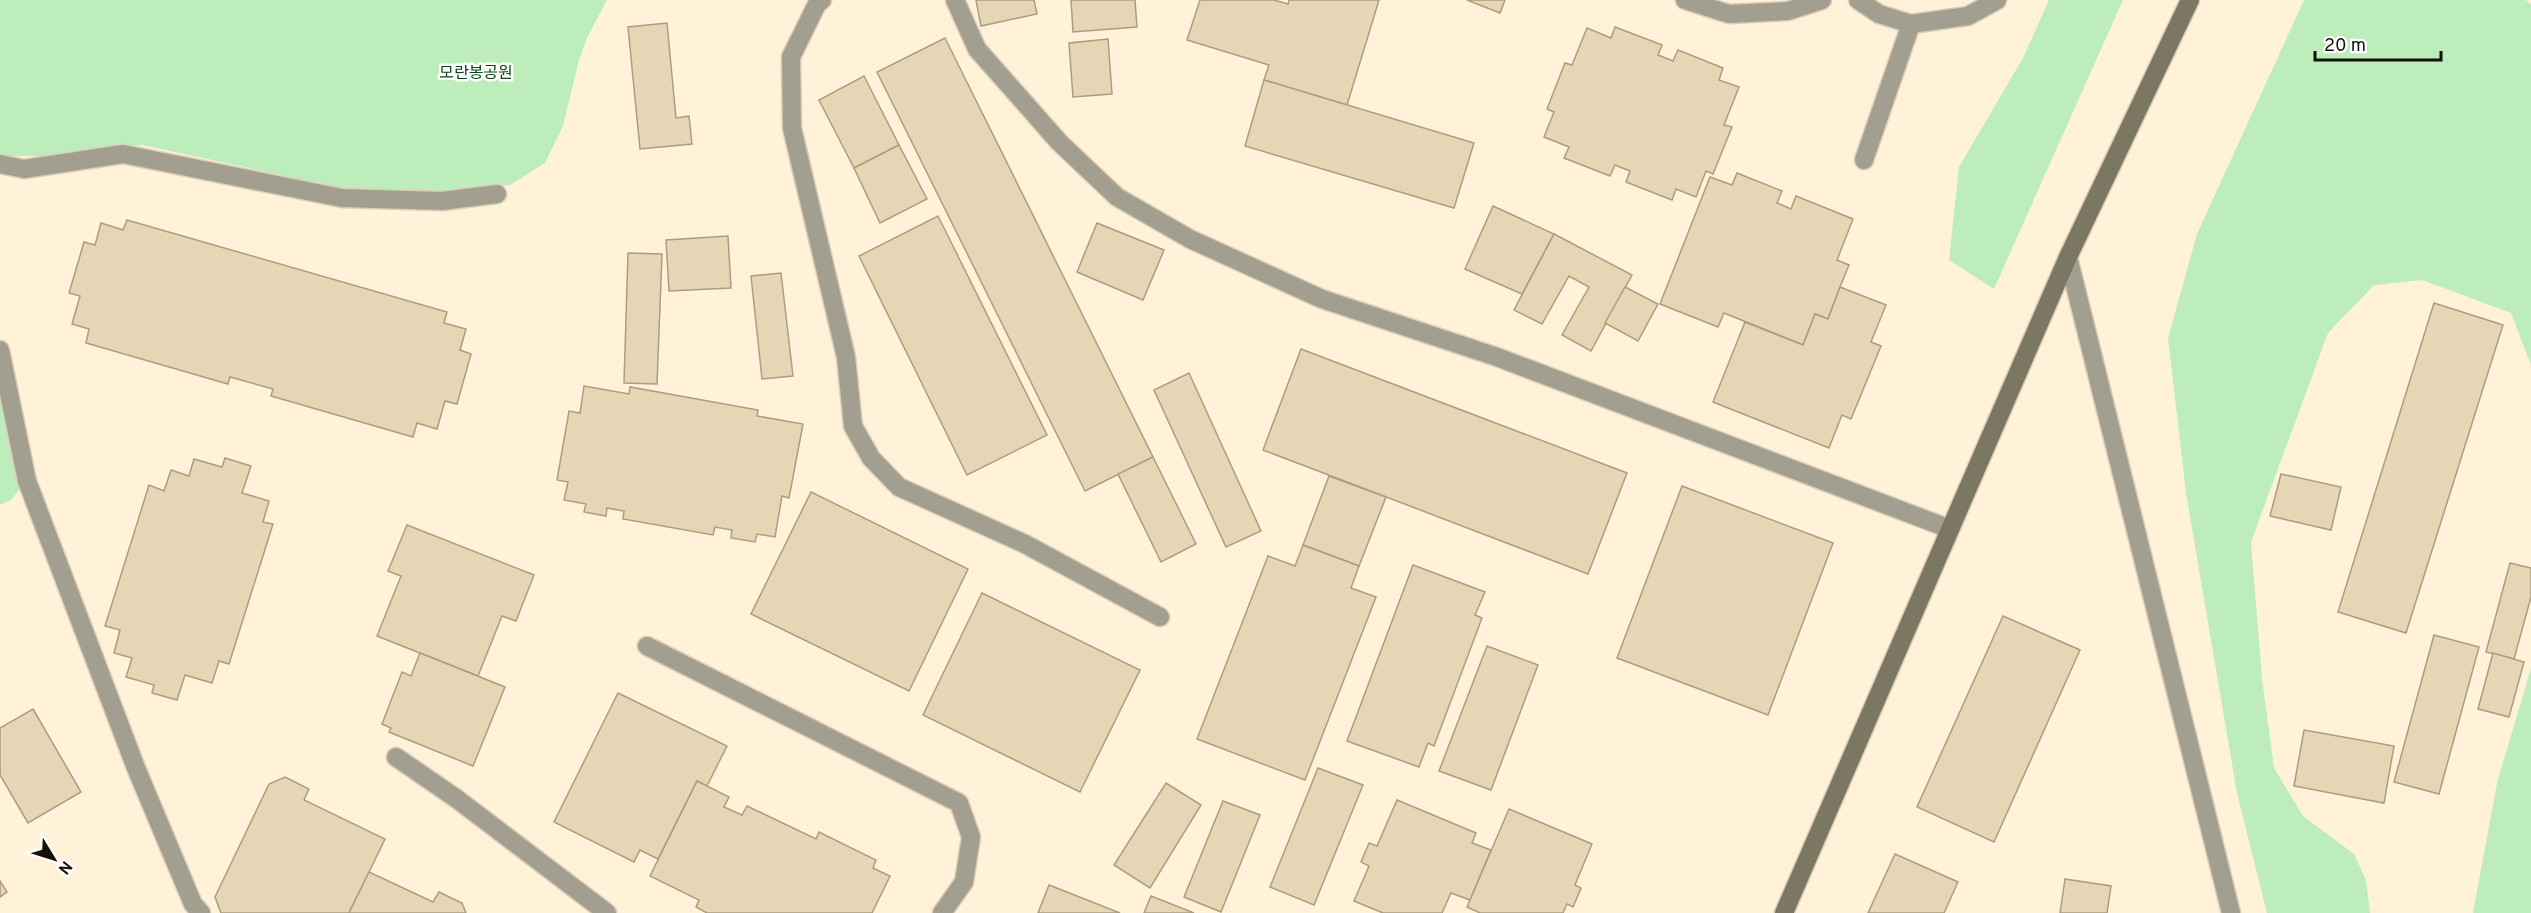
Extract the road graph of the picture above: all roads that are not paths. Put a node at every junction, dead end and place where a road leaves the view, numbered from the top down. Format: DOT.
graph roads {
  1 [pos="822,0"];
  2 [pos="955,0"];
  3 [pos="1685,0"];
  4 [pos="1822,0"];
  5 [pos="1858,0"];
  6 [pos="1997,0"];
  7 [pos="2190,0"];
  8 [pos="1911,24"];
  9 [pos="1864,160"];
  10 [pos="0,164"];
  11 [pos="497,194"];
  12 [pos="2068,257"];
  13 [pos="0,350"];
  14 [pos="1950,529"];
  15 [pos="1160,617"];
  16 [pos="647,646"];
  17 [pos="396,757"];
  18 [pos="201,913"];
  19 [pos="607,913"];
  20 [pos="942,913"];
  21 [pos="1784,913"];
  22 [pos="2231,913"];
  1 -- 15 [label="street"];
  2 -- 14 [label="street"];
  3 -- 4 [label="street"];
  5 -- 8 [label="street"];
  6 -- 8 [label="street"];
  7 -- 12 [label="main road"];
  8 -- 9 [label="street"];
  10 -- 11 [label="street"];
  12 -- 14 [label="main road"];
  12 -- 22 [label="street"];
  13 -- 18 [label="street"];
  14 -- 21 [label="main road"];
  16 -- 20 [label="street"];
  17 -- 19 [label="street"];
}
